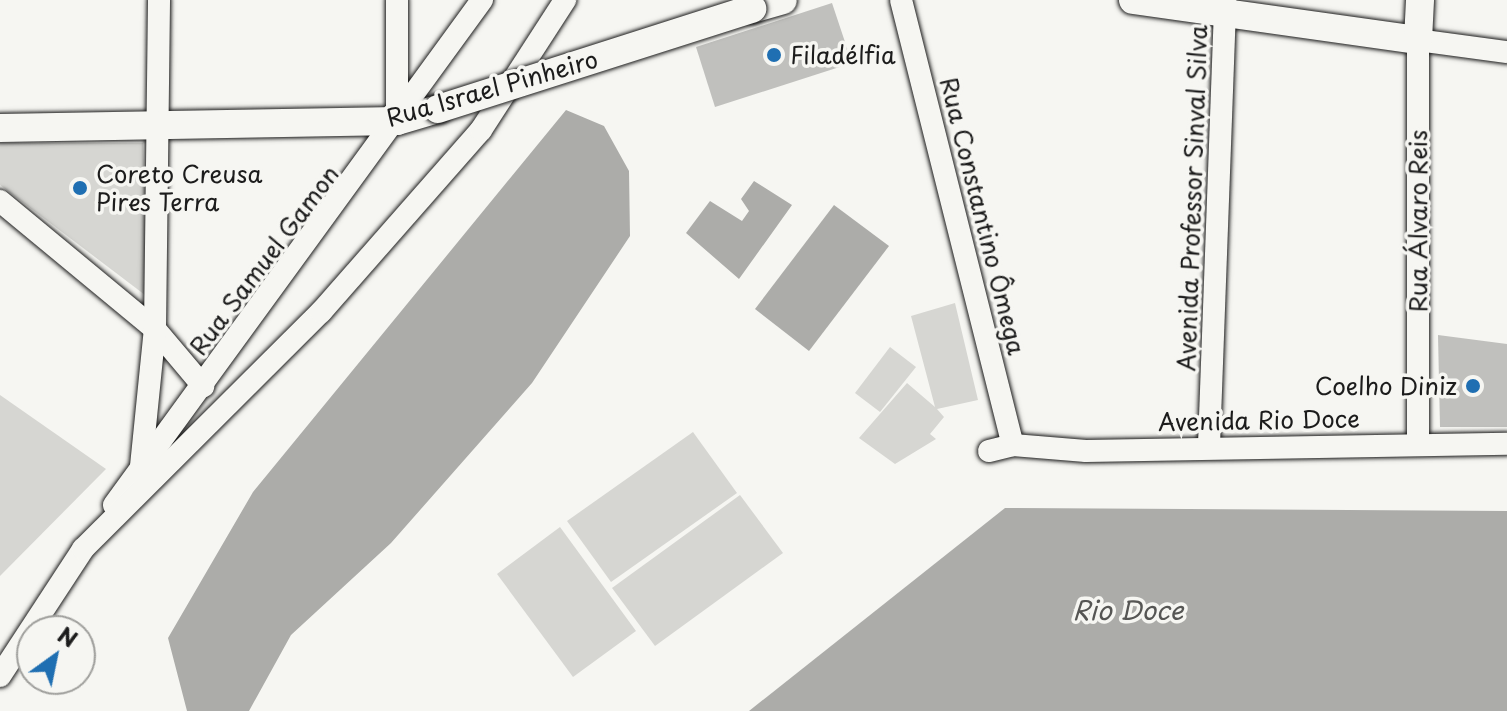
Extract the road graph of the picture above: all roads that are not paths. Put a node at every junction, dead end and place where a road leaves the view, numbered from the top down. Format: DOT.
graph roads {
  1 [pos="159,0"];
  2 [pos="397,0"];
  3 [pos="482,0"];
  4 [pos="565,0"];
  5 [pos="783,0"];
  6 [pos="901,0"];
  7 [pos="1133,0"];
  8 [pos="1420,0"];
  9 [pos="1225,7"];
  10 [pos="1418,40"];
  11 [pos="1507,52"];
  12 [pos="397,121"];
  13 [pos="0,128"];
  14 [pos="159,129"];
  15 [pos="0,201"];
  16 [pos="155,329"];
  17 [pos="203,386"];
  18 [pos="1418,443"];
  19 [pos="1507,444"];
  20 [pos="1013,445"];
  21 [pos="1209,445"];
  22 [pos="989,451"];
  23 [pos="141,467"];
  24 [pos="83,549"];
  25 [pos="0,676"];
  1 -- 14 [label="street"];
  2 -- 12 [label="street"];
  3 -- 12 [label="street, Rua Samuel Gamon"];
  4 -- 24 [label="street"];
  5 -- 12 [label="main road, Rua Israel Pinheiro, bridge"];
  6 -- 20 [label="street, Rua Constantino Ômega"];
  7 -- 9 [label="main road"];
  8 -- 10 [label="main road, Rua Álvaro Reis"];
  9 -- 10 [label="main road"];
  9 -- 21 [label="street, Avenida Professor Sinval Silva"];
  10 -- 11 [label="street"];
  10 -- 18 [label="street, Rua Álvaro Reis"];
  12 -- 14 [label="main road, Rua Israel Pinheiro"];
  12 -- 17 [label="street, Rua Samuel Gamon"];
  13 -- 14 [label="main road, Rua Israel Pinheiro"];
  14 -- 16 [label="street"];
  15 -- 16 [label="street"];
  16 -- 17 [label="street"];
  16 -- 23 [label="street"];
  17 -- 23 [label="street, Rua Samuel Gamon"];
  18 -- 19 [label="street, Avenida Rio Doce"];
  18 -- 21 [label="street, Avenida Rio Doce"];
  20 -- 21 [label="street, Avenida Rio Doce"];
  20 -- 22 [label="street, Avenida Rio Doce"];
  23 -- 24 [label="street, Rua Samuel Gamon"];
  24 -- 25 [label="street"];
}
